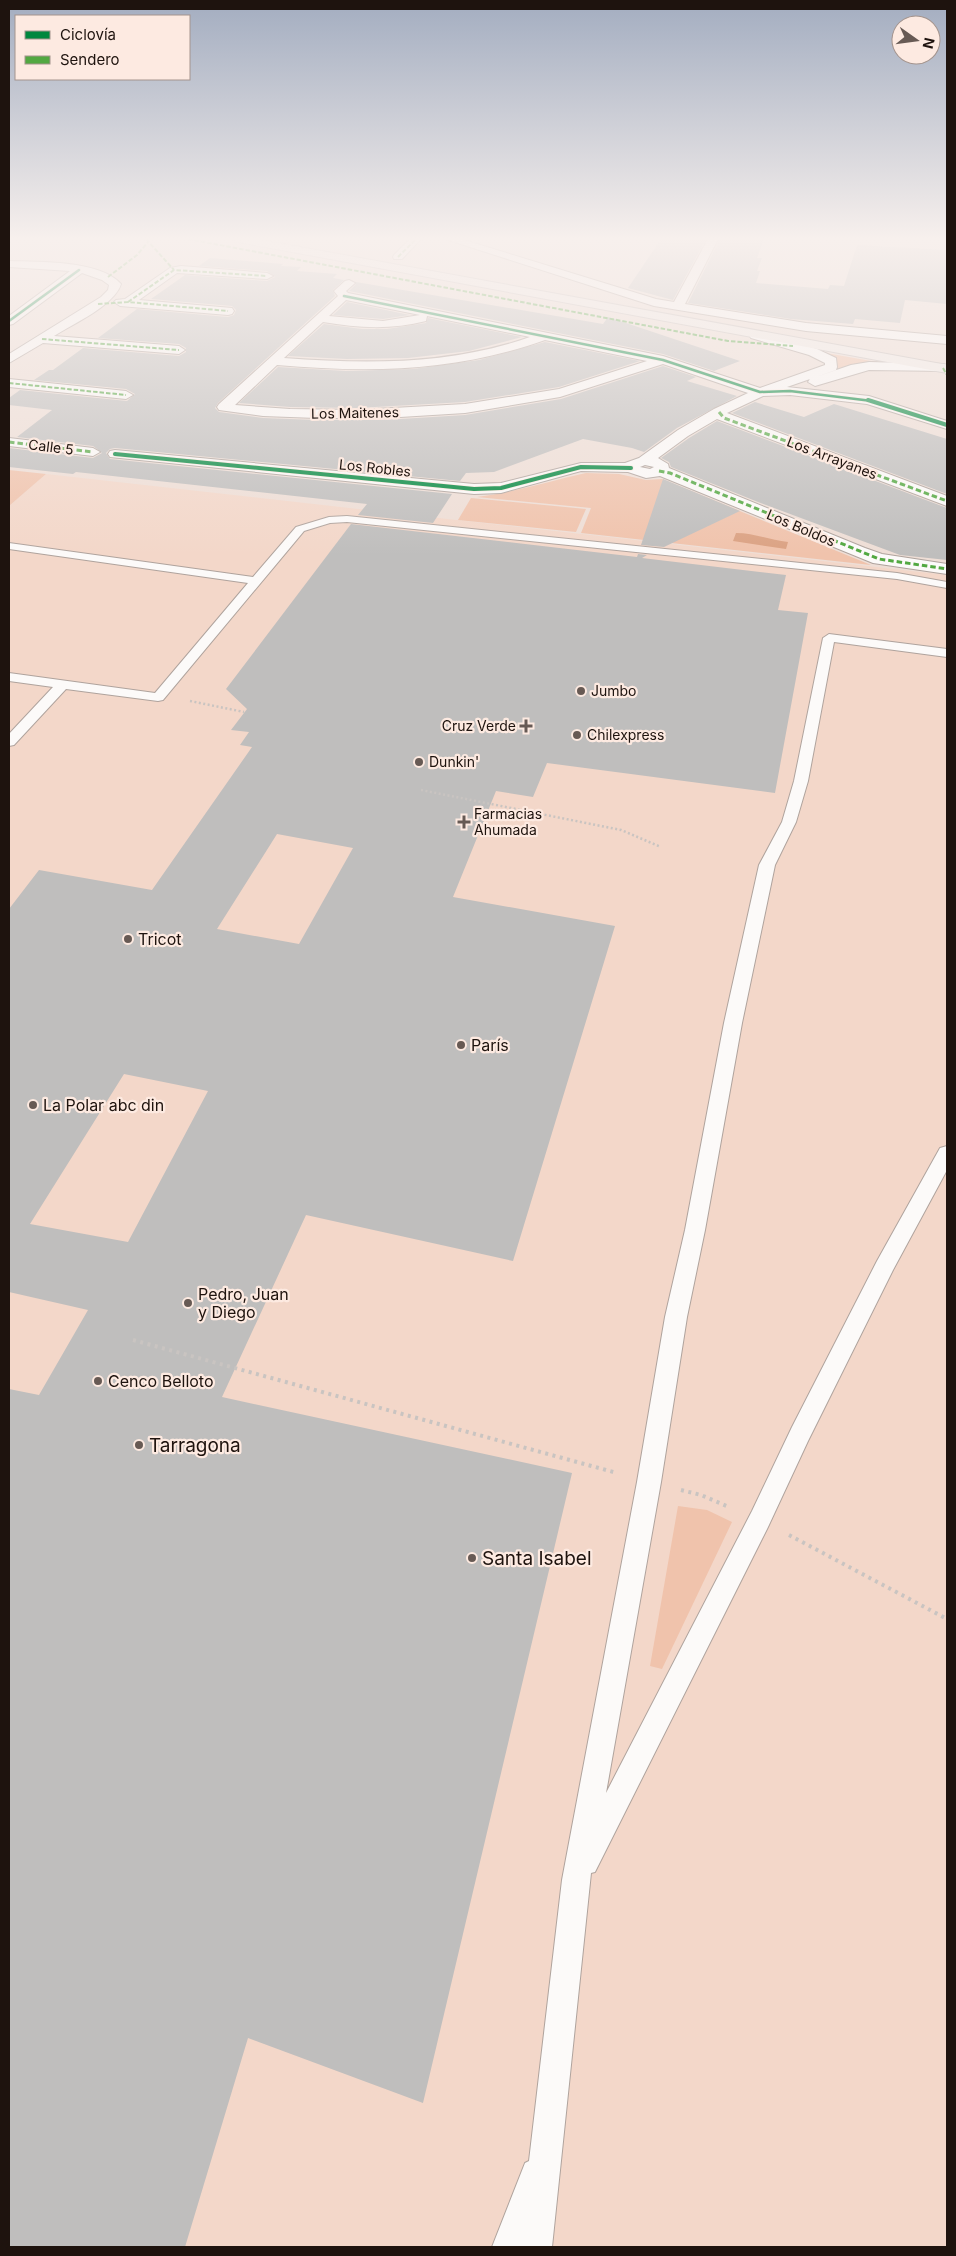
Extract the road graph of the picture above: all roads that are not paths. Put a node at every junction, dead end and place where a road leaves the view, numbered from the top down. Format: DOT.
graph roads {
  1 [pos="12,344"];
  2 [pos="34,344"];
  3 [pos="107,344"];
  4 [pos="290,344"];
  5 [pos="518,344"];
  6 [pos="584,344"];
  7 [pos="786,344"];
  8 [pos="811,344"];
  9 [pos="31,346"];
  10 [pos="178,350"];
  11 [pos="9,359"];
  12 [pos="663,360"];
  13 [pos="272,361"];
  14 [pos="945,369"];
  15 [pos="832,372"];
  16 [pos="9,383"];
  17 [pos="790,391"];
  18 [pos="760,392"];
  19 [pos="126,395"];
  20 [pos="721,415"];
  21 [pos="947,425"];
  22 [pos="9,442"];
  23 [pos="93,452"];
  24 [pos="115,454"];
  25 [pos="638,464"];
  26 [pos="660,468"];
  27 [pos="947,501"];
  28 [pos="9,546"];
  29 [pos="947,568"];
  30 [pos="257,581"];
  31 [pos="947,585"];
  32 [pos="947,653"];
  33 [pos="9,676"];
  34 [pos="63,684"];
  35 [pos="9,742"];
  36 [pos="947,1153"];
  37 [pos="576,1880"];
  38 [pos="546,2148"];
  39 [pos="509,2247"];
  40 [pos="535,2247"];
  1 -- 9 [label="street"];
  2 -- 9 [label="street"];
  3 -- 10 [label="street"];
  4 -- 13 [label="street, Los Maitenes"];
  5 -- 13 [label="street"];
  6 -- 12 [label="street"];
  7 -- 15 [label="street"];
  8 -- 14 [label="main road"];
  9 -- 11 [label="street"];
  12 -- 13 [label="street, Los Maitenes"];
  12 -- 18 [label="street"];
  14 -- 15 [label="street"];
  15 -- 17 [label="street"];
  15 -- 18 [label="street"];
  16 -- 19 [label="street"];
  17 -- 18 [label="street"];
  17 -- 20 [label="street"];
  17 -- 21 [label="street"];
  18 -- 20 [label="street"];
  20 -- 25 [label="street"];
  20 -- 26 [label="street"];
  20 -- 27 [label="street, Los Arrayanes"];
  22 -- 23 [label="street, Calle 5"];
  24 -- 25 [label="street, Los Robles"];
  25 -- 26 [label="street, Los Robles"];
  26 -- 29 [label="street, Los Boldos"];
  28 -- 30 [label="lane"];
  30 -- 31 [label="lane"];
  30 -- 34 [label="lane"];
  32 -- 37 [label="lane"];
  33 -- 34 [label="lane"];
  34 -- 35 [label="lane"];
  36 -- 37 [label="lane"];
  37 -- 38 [label="lane"];
  38 -- 39 [label="lane"];
  38 -- 40 [label="lane"];
}
